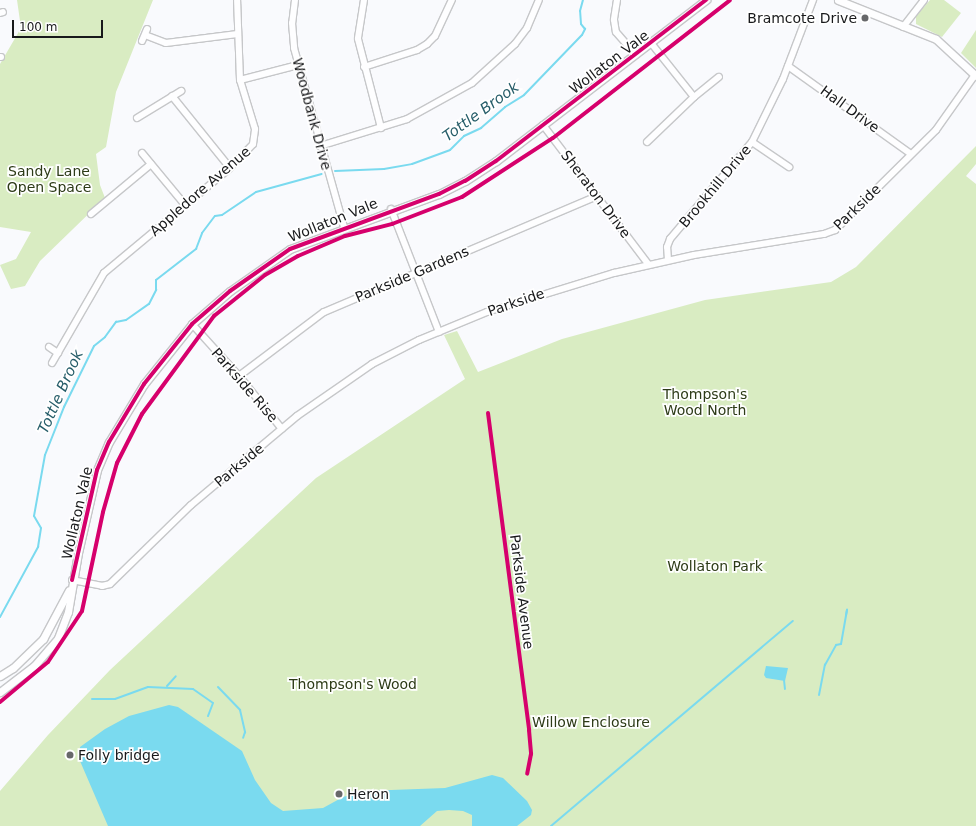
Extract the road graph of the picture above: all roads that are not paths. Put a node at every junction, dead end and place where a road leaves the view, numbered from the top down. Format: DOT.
graph roads {
  1 [pos="237,0"];
  2 [pos="295,0"];
  3 [pos="364,0"];
  4 [pos="452,0"];
  5 [pos="539,0"];
  6 [pos="617,0"];
  7 [pos="706,0"];
  8 [pos="813,0"];
  9 [pos="924,0"];
  10 [pos="842,1"];
  11 [pos="903,27"];
  12 [pos="237,34"];
  13 [pos="144,35"];
  14 [pos="651,43"];
  15 [pos="636,55"];
  16 [pos="298,65"];
  17 [pos="788,66"];
  18 [pos="364,67"];
  19 [pos="976,76"];
  20 [pos="719,77"];
  21 [pos="240,80"];
  22 [pos="181,91"];
  23 [pos="172,96"];
  24 [pos="694,97"];
  25 [pos="137,118"];
  26 [pos="543,125"];
  27 [pos="381,128"];
  28 [pos="647,142"];
  29 [pos="752,142"];
  30 [pos="320,146"];
  31 [pos="142,154"];
  32 [pos="911,154"];
  33 [pos="151,164"];
  34 [pos="789,167"];
  35 [pos="230,168"];
  36 [pos="106,191"];
  37 [pos="597,196"];
  38 [pos="112,197"];
  39 [pos="185,205"];
  40 [pos="391,209"];
  41 [pos="91,214"];
  42 [pos="344,227"];
  43 [pos="144,239"];
  44 [pos="149,244"];
  45 [pos="668,260"];
  46 [pos="648,264"];
  47 [pos="417,272"];
  48 [pos="192,324"];
  49 [pos="439,332"];
  50 [pos="48,347"];
  51 [pos="58,353"];
  52 [pos="52,363"];
  53 [pos="240,376"];
  54 [pos="282,429"];
  55 [pos="72,580"];
  56 [pos="13,668"];
  57 [pos="0,676"];
  58 [pos="22,677"];
  59 [pos="0,692"];
  1 -- 12 [label="street, Appledore Avenue"];
  2 -- 16 [label="street, Woodbank Drive"];
  3 -- 18 [label="street"];
  4 -- 18 [label="street"];
  5 -- 27 [label="street"];
  6 -- 15 [label="street"];
  7 -- 14 [label="street, Wollaton Vale"];
  8 -- 17 [label="street, Brookhill Drive"];
  9 -- 11 [label="street"];
  10 -- 11 [label="street"];
  11 -- 19 [label="street"];
  12 -- 13 [label="street"];
  12 -- 21 [label="street, Appledore Avenue"];
  14 -- 15 [label="street, Wollaton Vale"];
  14 -- 24 [label="street"];
  15 -- 26 [label="street, Wollaton Vale"];
  16 -- 21 [label="street"];
  16 -- 30 [label="street, Woodbank Drive"];
  17 -- 29 [label="street, Brookhill Drive"];
  17 -- 32 [label="street, Hall Drive"];
  18 -- 27 [label="street"];
  19 -- 32 [label="street, Parkside"];
  20 -- 24 [label="street"];
  21 -- 35 [label="street, Appledore Avenue"];
  22 -- 23 [label="street"];
  23 -- 25 [label="street"];
  23 -- 35 [label="street"];
  24 -- 28 [label="street"];
  26 -- 37 [label="street, Sheraton Drive"];
  26 -- 40 [label="street, Wollaton Vale"];
  27 -- 30 [label="street"];
  29 -- 34 [label="street"];
  29 -- 45 [label="street, Brookhill Drive"];
  30 -- 42 [label="street, Woodbank Drive"];
  31 -- 33 [label="street"];
  32 -- 45 [label="street, Parkside"];
  33 -- 38 [label="street"];
  33 -- 39 [label="street"];
  35 -- 39 [label="street, Appledore Avenue"];
  36 -- 38 [label="street"];
  37 -- 46 [label="street, Sheraton Drive"];
  37 -- 47 [label="street, Parkside Gardens"];
  38 -- 41 [label="street"];
  39 -- 43 [label="street, Appledore Avenue"];
  40 -- 42 [label="street, Wollaton Vale"];
  40 -- 47 [label="street"];
  42 -- 48 [label="street, Wollaton Vale"];
  43 -- 44 [label="street, Appledore Avenue"];
  43 -- 51 [label="street, Appledore Avenue"];
  45 -- 46 [label="street, Parkside"];
  46 -- 49 [label="street, Parkside"];
  47 -- 49 [label="street"];
  47 -- 53 [label="street, Parkside Gardens"];
  48 -- 53 [label="street, Parkside Rise"];
  48 -- 55 [label="street, Wollaton Vale"];
  49 -- 54 [label="street, Parkside"];
  50 -- 51 [label="street"];
  51 -- 52 [label="street, Appledore Avenue"];
  53 -- 54 [label="street, Parkside Rise"];
  54 -- 55 [label="street, Parkside"];
  55 -- 56 [label="street, Wollaton Vale"];
  55 -- 58 [label="street, Wollaton Vale"];
  56 -- 57 [label="street, Wollaton Vale"];
  56 -- 58 [label="street"];
  58 -- 59 [label="street, Wollaton Vale"];
}
